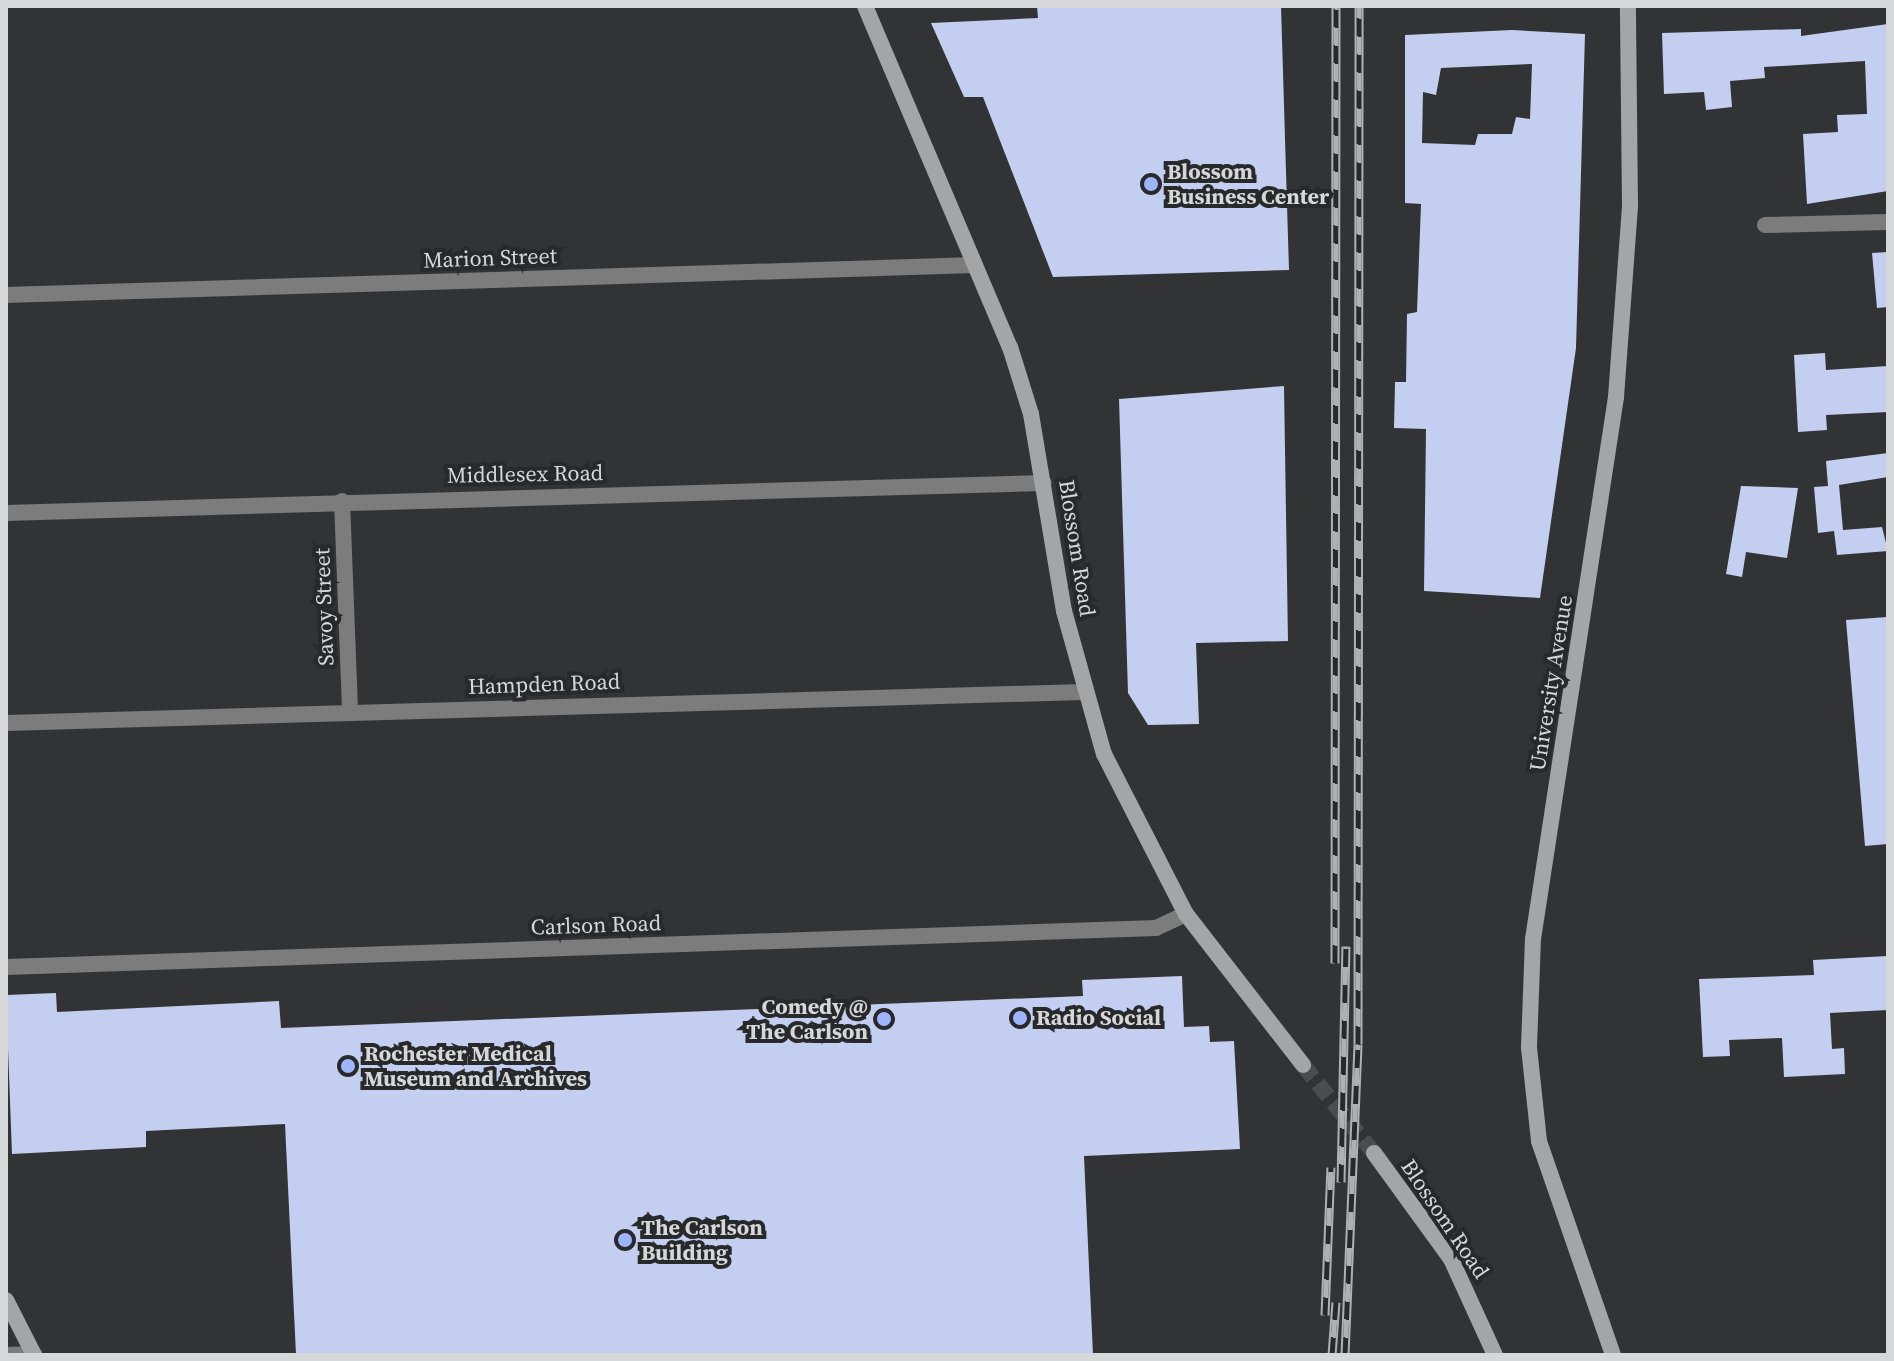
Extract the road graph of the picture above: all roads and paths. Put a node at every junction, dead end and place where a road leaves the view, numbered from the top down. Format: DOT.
graph roads {
  1 [pos="865,6"];
  2 [pos="1628,6"];
  3 [pos="1642,6"];
  4 [pos="1888,222"];
  5 [pos="1765,225"];
  6 [pos="975,265"];
  7 [pos="6,295"];
  8 [pos="1044,483"];
  9 [pos="342,501"];
  10 [pos="6,513"];
  11 [pos="1083,692"];
  12 [pos="350,711"];
  13 [pos="6,723"];
  14 [pos="1186,914"];
  15 [pos="6,967"];
  16 [pos="1303,1065"];
  17 [pos="1374,1153"];
  18 [pos="6,1300"];
  19 [pos="34,1354"];
  20 [pos="6,1355"];
  21 [pos="1495,1355"];
  22 [pos="1613,1355"];
  1 -- 6 [label="street, Blossom Road"];
  2 -- 3 [label="street"];
  2 -- 22 [label="street, University Avenue"];
  4 -- 5 [label="street"];
  6 -- 7 [label="street, Marion Street"];
  6 -- 8 [label="street, Blossom Road"];
  8 -- 9 [label="street, Middlesex Road"];
  8 -- 11 [label="street, Blossom Road"];
  9 -- 10 [label="street, Middlesex Road"];
  9 -- 12 [label="street, Savoy Street"];
  11 -- 12 [label="street, Hampden Road"];
  11 -- 14 [label="street, Blossom Road"];
  12 -- 13 [label="street, Hampden Road"];
  14 -- 15 [label="street, Carlson Road"];
  14 -- 16 [label="street, Blossom Road"];
  17 -- 21 [label="street, Blossom Road"];
  18 -- 19 [label="street"];
  19 -- 20 [label="street"];
}
